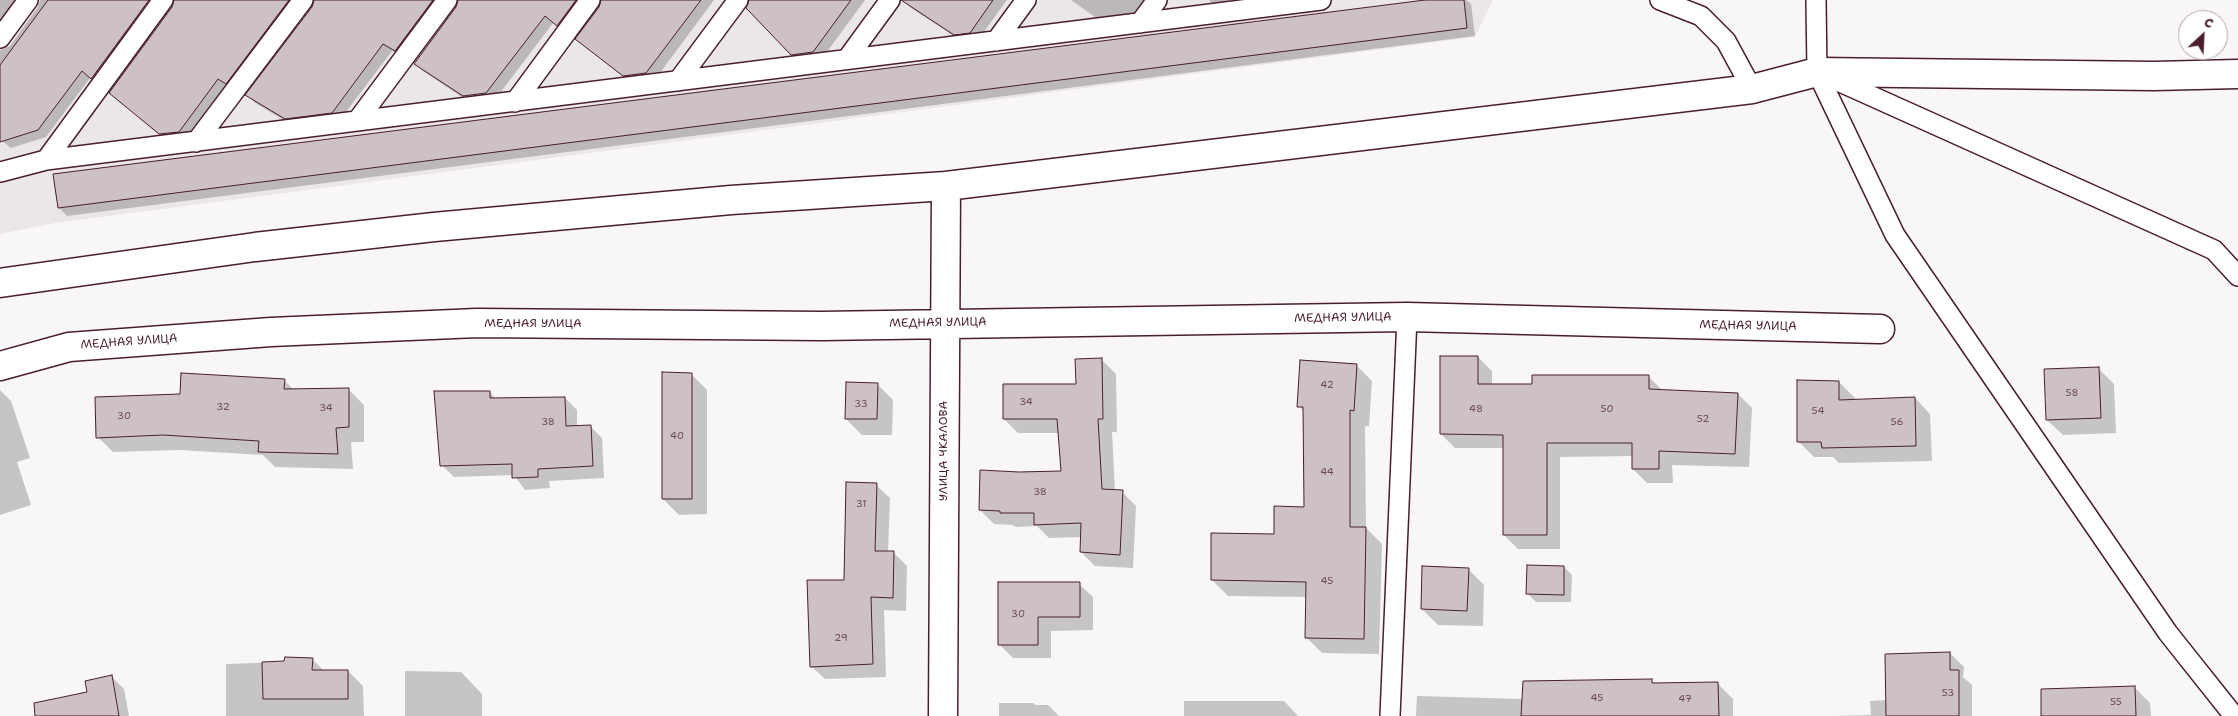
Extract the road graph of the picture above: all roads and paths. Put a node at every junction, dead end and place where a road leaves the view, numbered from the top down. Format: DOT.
graph roads {
  1 [pos="28,0"];
  2 [pos="163,0"];
  3 [pos="303,0"];
  4 [pos="447,0"];
  5 [pos="590,0"];
  6 [pos="738,0"];
  7 [pos="890,0"];
  8 [pos="1026,0"];
  9 [pos="1157,0"];
  10 [pos="1314,0"];
  11 [pos="1660,0"];
  12 [pos="1816,0"];
  13 [pos="1140,23"];
  14 [pos="0,38"];
  15 [pos="996,41"];
  16 [pos="848,60"];
  17 [pos="1817,72"];
  18 [pos="2238,74"];
  19 [pos="678,81"];
  20 [pos="1752,89"];
  21 [pos="515,102"];
  22 [pos="357,122"];
  23 [pos="196,142"];
  24 [pos="46,160"];
  25 [pos="0,172"];
  26 [pos="946,186"];
  27 [pos="2238,276"];
  28 [pos="0,283"];
  29 [pos="1407,317"];
  30 [pos="945,323"];
  31 [pos="1880,329"];
  32 [pos="0,366"];
  33 [pos="943,716"];
  34 [pos="1390,716"];
  35 [pos="2234,716"];
  1 -- 14 [label="lane"];
  2 -- 24 [label="lane"];
  3 -- 23 [label="lane"];
  4 -- 22 [label="lane"];
  5 -- 21 [label="lane"];
  6 -- 19 [label="lane"];
  7 -- 16 [label="lane"];
  8 -- 15 [label="lane"];
  9 -- 13 [label="lane"];
  10 -- 13 [label="lane"];
  11 -- 20 [label="lane"];
  12 -- 17 [label="lane"];
  13 -- 15 [label="lane"];
  15 -- 16 [label="lane"];
  16 -- 19 [label="lane"];
  17 -- 18 [label="street"];
  17 -- 20 [label="street"];
  17 -- 27 [label="lane"];
  17 -- 35 [label="lane"];
  19 -- 21 [label="lane"];
  20 -- 26 [label="street"];
  21 -- 22 [label="lane"];
  22 -- 23 [label="lane"];
  23 -- 24 [label="lane"];
  24 -- 25 [label="lane"];
  26 -- 28 [label="street"];
  26 -- 30 [label="street, УЛИЦА ЧКАЛОВА"];
  29 -- 30 [label="street, МЕДНАЯ УЛИЦА"];
  29 -- 31 [label="street, МЕДНАЯ УЛИЦА"];
  29 -- 34 [label="lane"];
  30 -- 32 [label="street, МЕДНАЯ УЛИЦА"];
  30 -- 33 [label="street, УЛИЦА ЧКАЛОВА"];
}
